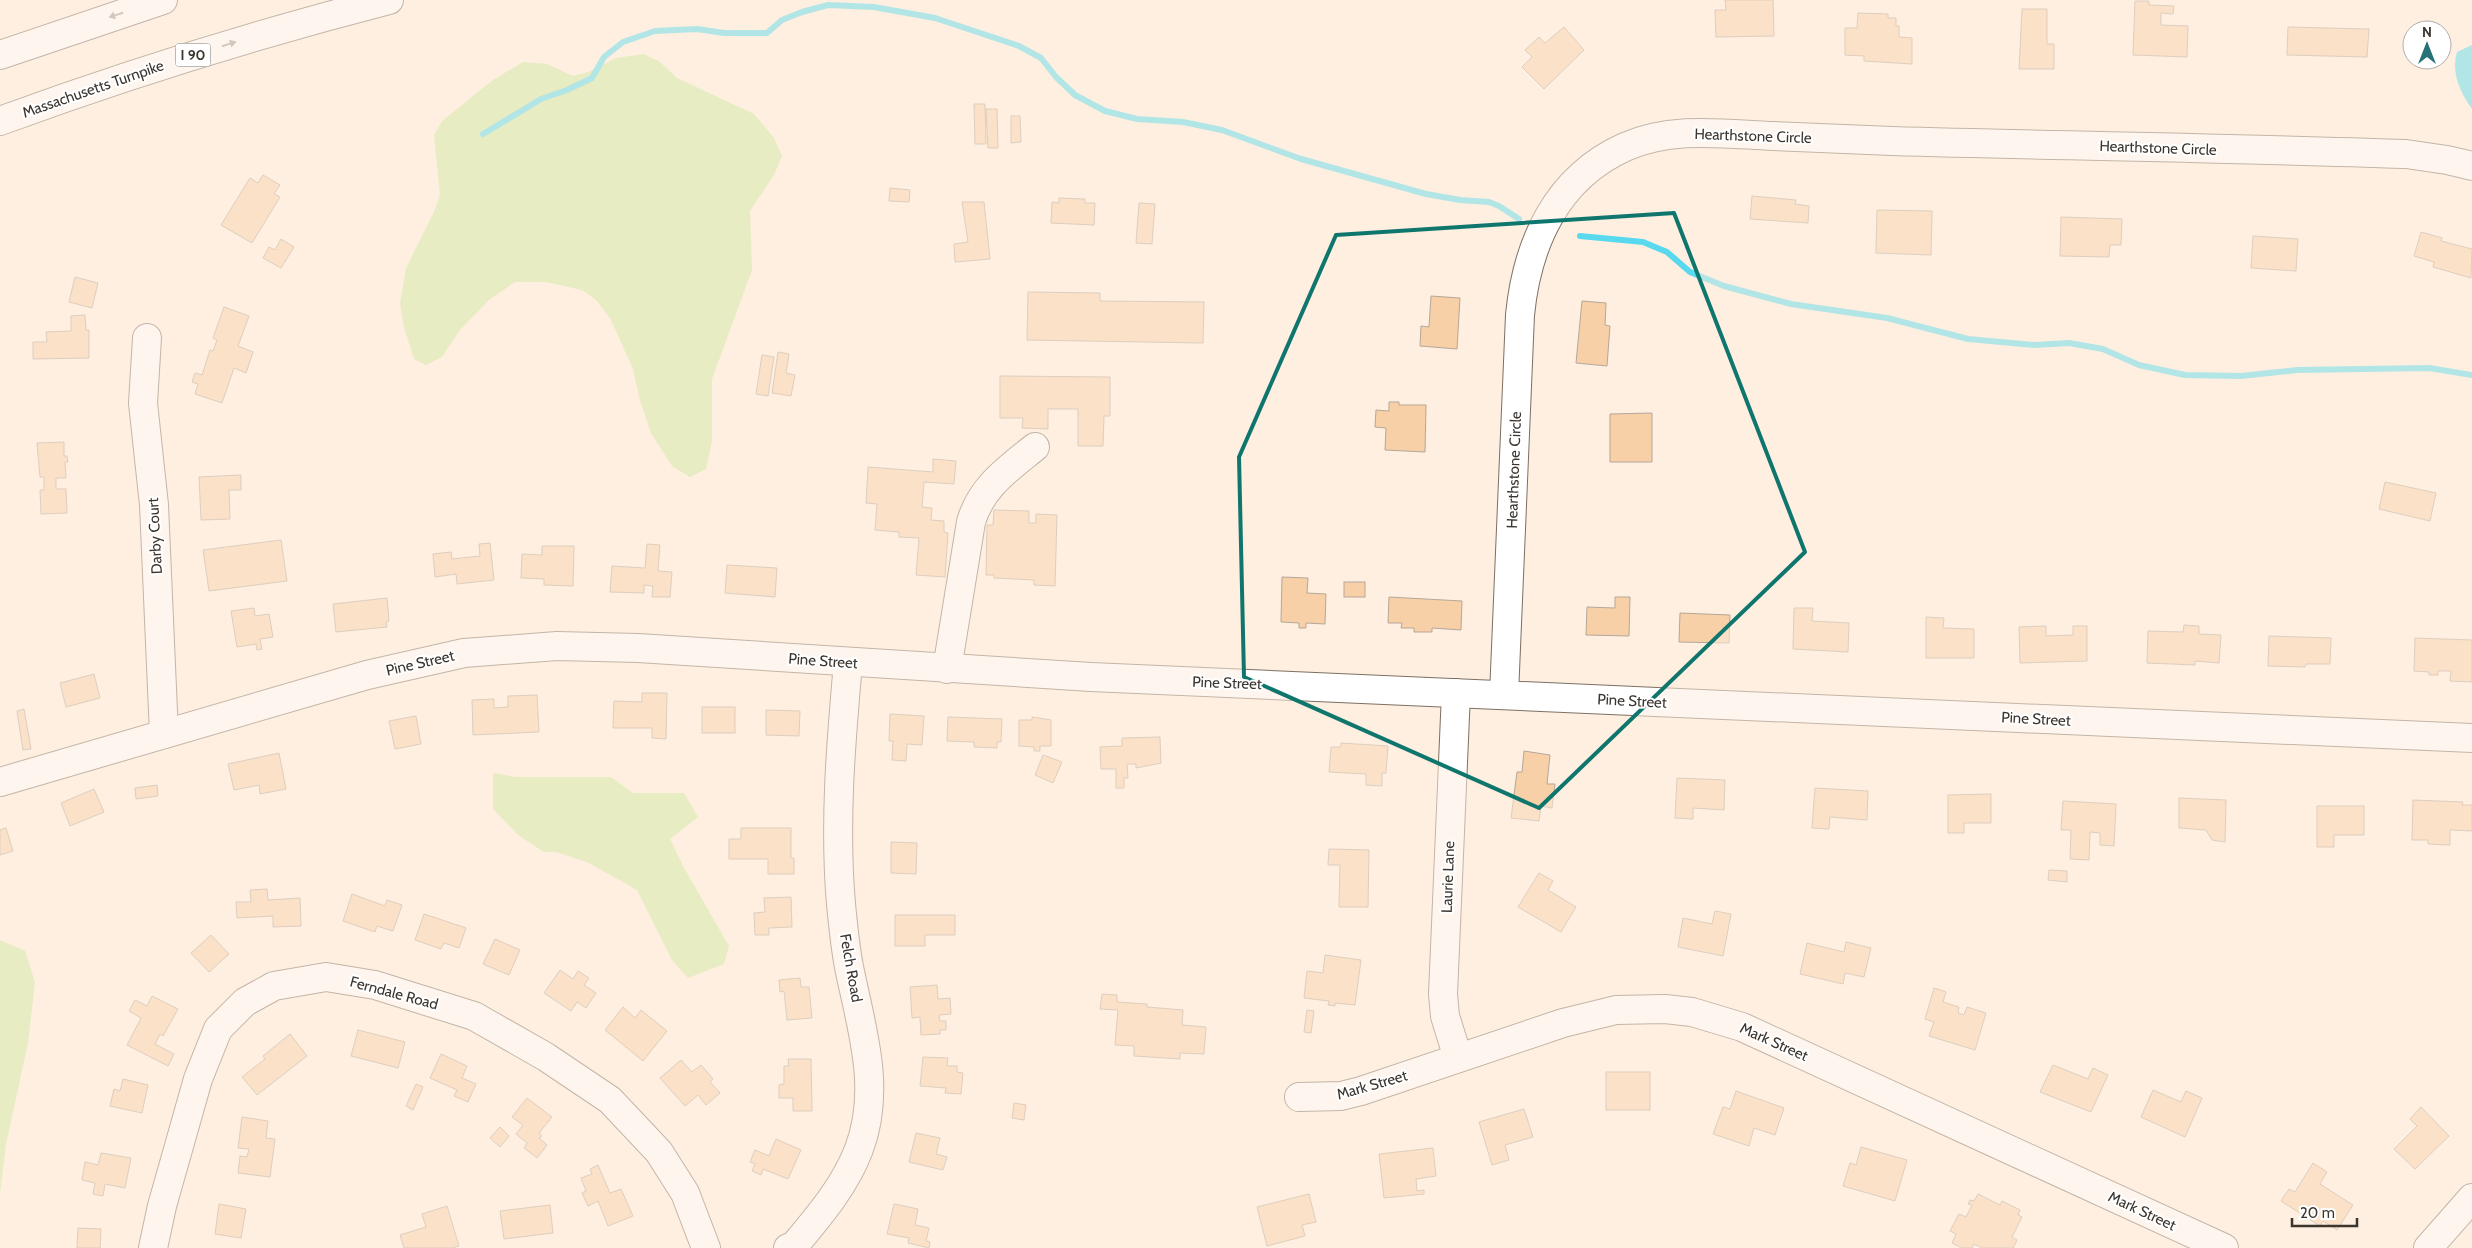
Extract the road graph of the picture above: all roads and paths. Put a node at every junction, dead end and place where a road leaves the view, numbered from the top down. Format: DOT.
graph roads {
  1 [pos="163,0"];
  2 [pos="389,0"];
  3 [pos="0,55"];
  4 [pos="0,121"];
  5 [pos="2472,166"];
  6 [pos="147,338"];
  7 [pos="1035,447"];
  8 [pos="848,662"];
  9 [pos="946,670"];
  10 [pos="1456,693"];
  11 [pos="1504,695"];
  12 [pos="164,734"];
  13 [pos="2472,738"];
  14 [pos="0,782"];
  15 [pos="1458,1058"];
  16 [pos="1299,1097"];
  17 [pos="2472,1198"];
  18 [pos="793,1247"];
  19 [pos="153,1248"];
  20 [pos="706,1248"];
  21 [pos="2224,1248"];
  22 [pos="2428,1248"];
  1 -- 3 [label="main road, one-way"];
  4 -- 2 [label="main road, Massachusetts Turnpike / I 90, one-way"];
  5 -- 11 [label="main road, Hearthstone Circle"];
  6 -- 12 [label="main road, Darby Court"];
  7 -- 9 [label="main road"];
  8 -- 9 [label="main road, Pine Street"];
  8 -- 12 [label="main road, Pine Street"];
  8 -- 18 [label="main road, Felch Road"];
  9 -- 10 [label="main road, Pine Street"];
  10 -- 11 [label="main road, Pine Street"];
  10 -- 15 [label="main road, Laurie Lane"];
  11 -- 13 [label="main road, Pine Street"];
  12 -- 14 [label="main road, Pine Street"];
  15 -- 16 [label="main road, Mark Street"];
  15 -- 21 [label="main road, Mark Street"];
  17 -- 22 [label="main road"];
  19 -- 20 [label="main road, Ferndale Road"];
}
